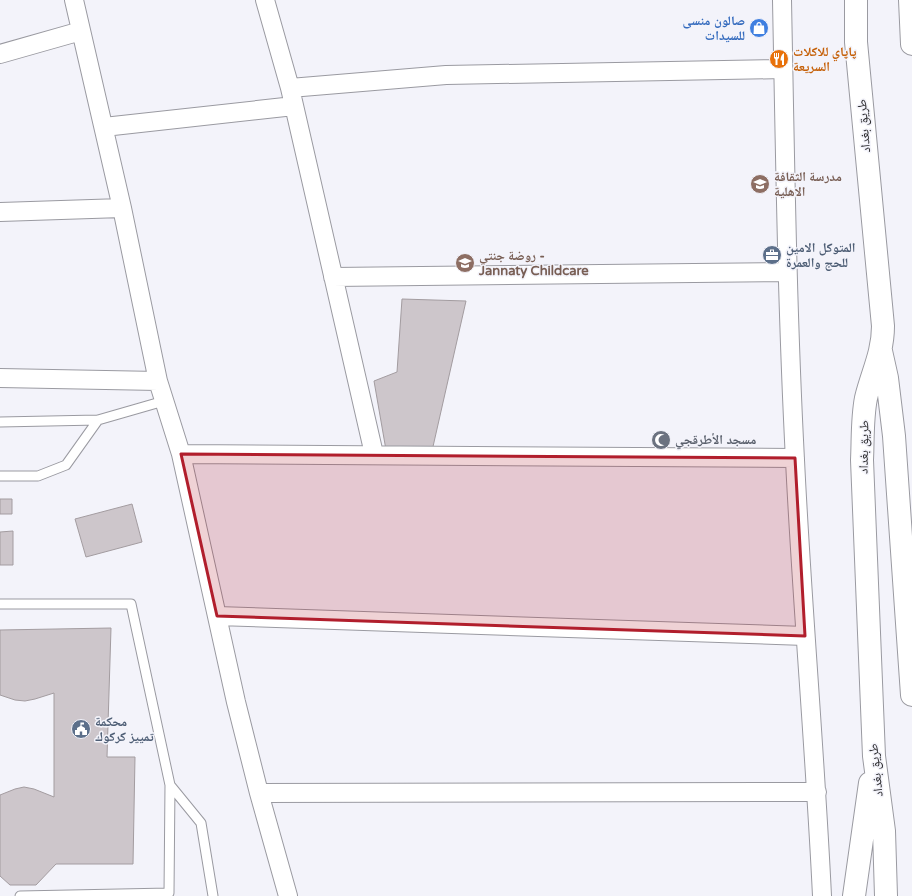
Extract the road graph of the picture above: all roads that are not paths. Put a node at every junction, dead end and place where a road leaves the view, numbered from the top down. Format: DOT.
graph roads {
  1 [pos="74,0"];
  2 [pos="265,0"];
  3 [pos="782,0"];
  4 [pos="856,0"];
  5 [pos="910,0"];
  6 [pos="81,31"];
  7 [pos="912,44"];
  8 [pos="0,54"];
  9 [pos="783,69"];
  10 [pos="290,88"];
  11 [pos="294,106"];
  12 [pos="104,127"];
  13 [pos="122,208"];
  14 [pos="0,212"];
  15 [pos="787,272"];
  16 [pos="333,277"];
  17 [pos="881,350"];
  18 [pos="0,378"];
  19 [pos="158,381"];
  20 [pos="164,401"];
  21 [pos="98,420"];
  22 [pos="0,422"];
  23 [pos="181,454"];
  24 [pos="374,454"];
  25 [pos="795,458"];
  26 [pos="0,476"];
  27 [pos="0,604"];
  28 [pos="217,616"];
  29 [pos="805,636"];
  30 [pos="912,695"];
  31 [pos="874,756"];
  32 [pos="170,785"];
  33 [pos="817,792"];
  34 [pos="259,793"];
  35 [pos="20,896"];
  36 [pos="213,896"];
  37 [pos="288,896"];
  38 [pos="822,896"];
  39 [pos="854,896"];
  40 [pos="886,896"];
  1 -- 6 [label="street"];
  2 -- 10 [label="street"];
  3 -- 9 [label="street"];
  4 -- 17 [label="main road, طريق بغداد"];
  5 -- 7 [label="main road"];
  6 -- 8 [label="street"];
  6 -- 12 [label="street"];
  9 -- 10 [label="street"];
  9 -- 15 [label="street"];
  10 -- 11 [label="street"];
  11 -- 12 [label="street"];
  11 -- 16 [label="street"];
  12 -- 13 [label="street"];
  13 -- 14 [label="street"];
  13 -- 19 [label="street"];
  15 -- 16 [label="street"];
  15 -- 25 [label="street"];
  16 -- 24 [label="street"];
  17 -- 30 [label="main road"];
  17 -- 31 [label="main road, طريق بغداد"];
  18 -- 19 [label="street"];
  19 -- 20 [label="street"];
  20 -- 21 [label="lane"];
  20 -- 23 [label="street"];
  21 -- 22 [label="lane"];
  21 -- 26 [label="lane"];
  23 -- 24 [label="street"];
  23 -- 28 [label="street"];
  24 -- 25 [label="street"];
  25 -- 29 [label="street"];
  27 -- 32 [label="lane"];
  28 -- 29 [label="street"];
  28 -- 34 [label="street"];
  29 -- 33 [label="street"];
  31 -- 39 [label="main road"];
  31 -- 40 [label="main road, طريق بغداد"];
  32 -- 35 [label="lane"];
  32 -- 36 [label="lane"];
  33 -- 34 [label="street"];
  33 -- 38 [label="street"];
  34 -- 37 [label="street"];
}
